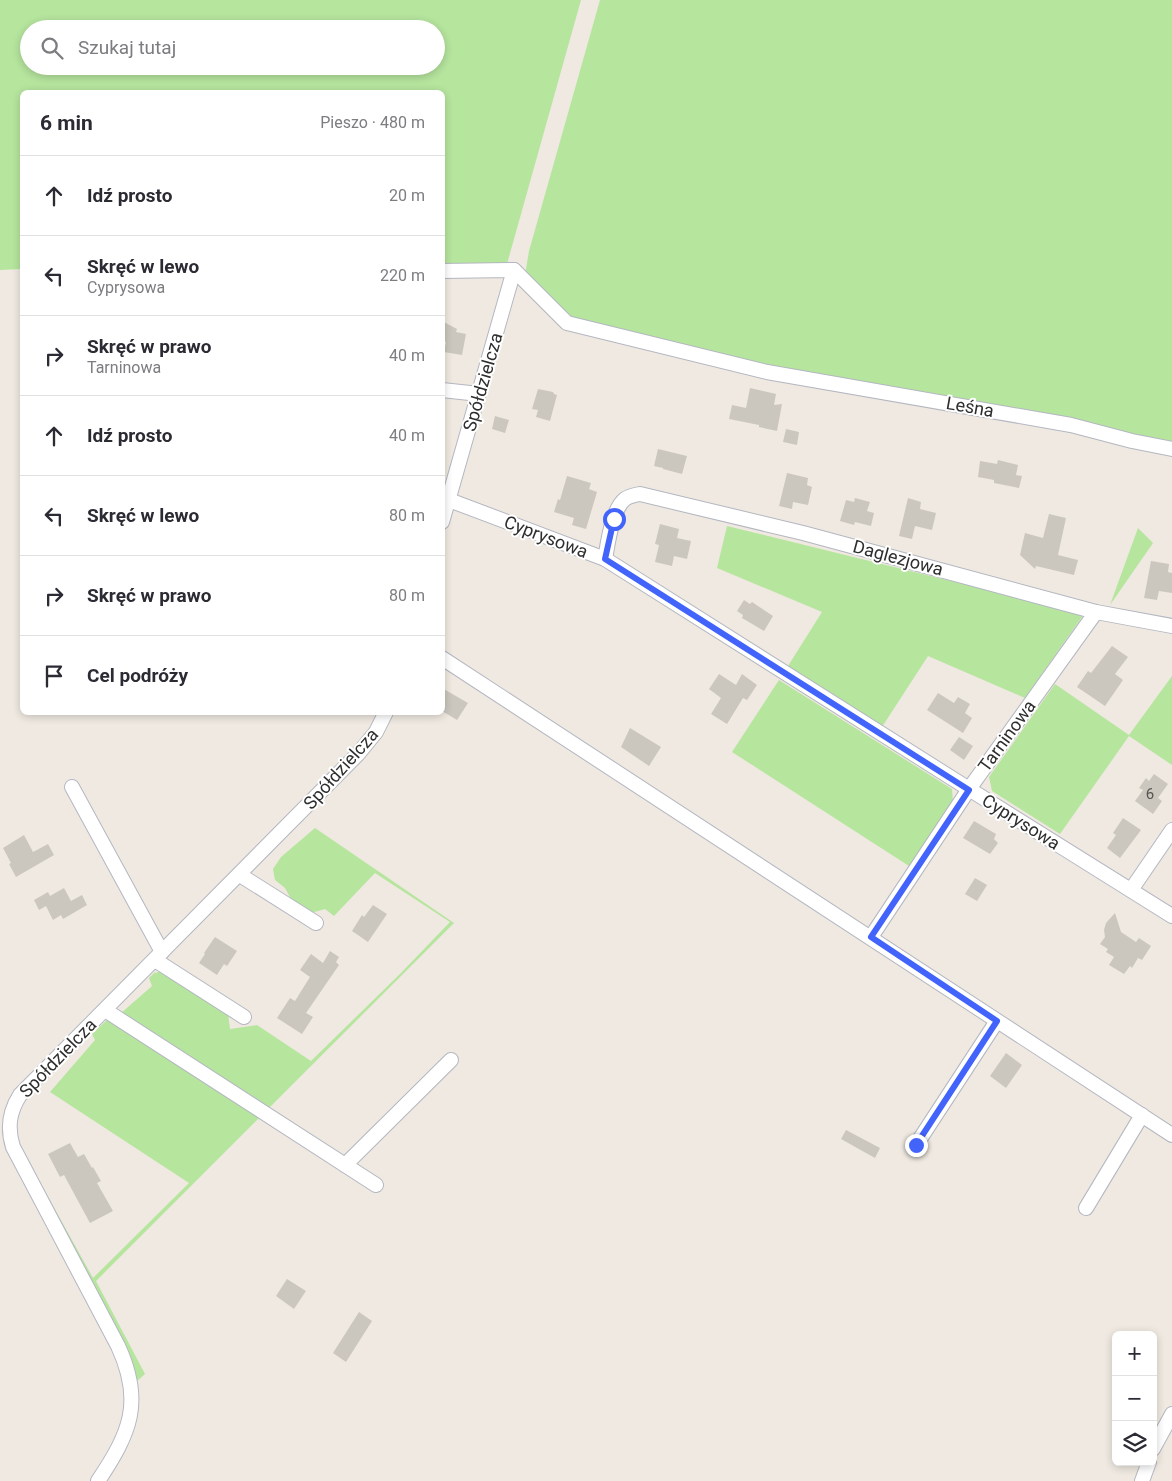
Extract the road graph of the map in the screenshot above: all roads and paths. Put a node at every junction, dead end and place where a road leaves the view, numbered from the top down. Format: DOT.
graph roads {
  1 [pos="514,270"];
  2 [pos="445,271"];
  3 [pos="445,390"];
  4 [pos="480,394"];
  5 [pos="1172,449"];
  6 [pos="449,500"];
  7 [pos="445,513"];
  8 [pos="605,559"];
  9 [pos="1096,612"];
  10 [pos="1172,626"];
  11 [pos="445,660"];
  12 [pos="384,715"];
  13 [pos="72,787"];
  14 [pos="969,790"];
  15 [pos="1172,830"];
  16 [pos="240,875"];
  17 [pos="1131,890"];
  18 [pos="1172,916"];
  19 [pos="316,923"];
  20 [pos="871,937"];
  21 [pos="158,956"];
  22 [pos="106,1010"];
  23 [pos="244,1017"];
  24 [pos="997,1021"];
  25 [pos="451,1060"];
  26 [pos="1142,1115"];
  27 [pos="1172,1135"];
  28 [pos="916,1145"];
  29 [pos="345,1165"];
  30 [pos="376,1185"];
  31 [pos="1086,1208"];
  32 [pos="1172,1414"];
  33 [pos="1157,1442"];
  34 [pos="1148,1466"];
  35 [pos="98,1481"];
  36 [pos="1142,1481"];
  1 -- 2 [label="street"];
  1 -- 4 [label="street, Spółdzielcza"];
  1 -- 5 [label="street, Leśna"];
  3 -- 4 [label="street"];
  4 -- 6 [label="street, Spółdzielcza"];
  6 -- 7 [label="street, Spółdzielcza"];
  6 -- 8 [label="street, Cyprysowa"];
  8 -- 9 [label="street, Daglezjowa"];
  8 -- 14 [label="street, Cyprysowa"];
  9 -- 10 [label="street, Daglezjowa"];
  9 -- 14 [label="street, Tarninowa"];
  11 -- 20 [label="street"];
  12 -- 16 [label="street, Spółdzielcza"];
  13 -- 21 [label="street"];
  14 -- 17 [label="street, Cyprysowa"];
  14 -- 20 [label="street, Tarninowa"];
  15 -- 17 [label="street"];
  16 -- 19 [label="street"];
  16 -- 21 [label="street, Spółdzielcza"];
  17 -- 18 [label="street, Cyprysowa"];
  20 -- 24 [label="street"];
  21 -- 22 [label="street, Spółdzielcza"];
  21 -- 23 [label="street"];
  22 -- 29 [label="street"];
  22 -- 35 [label="street, Spółdzielcza"];
  24 -- 26 [label="street"];
  24 -- 28 [label="street"];
  25 -- 29 [label="street"];
  26 -- 27 [label="street"];
  26 -- 31 [label="street"];
  29 -- 30 [label="street"];
  32 -- 33 [label="street"];
  34 -- 36 [label="street"];
}
